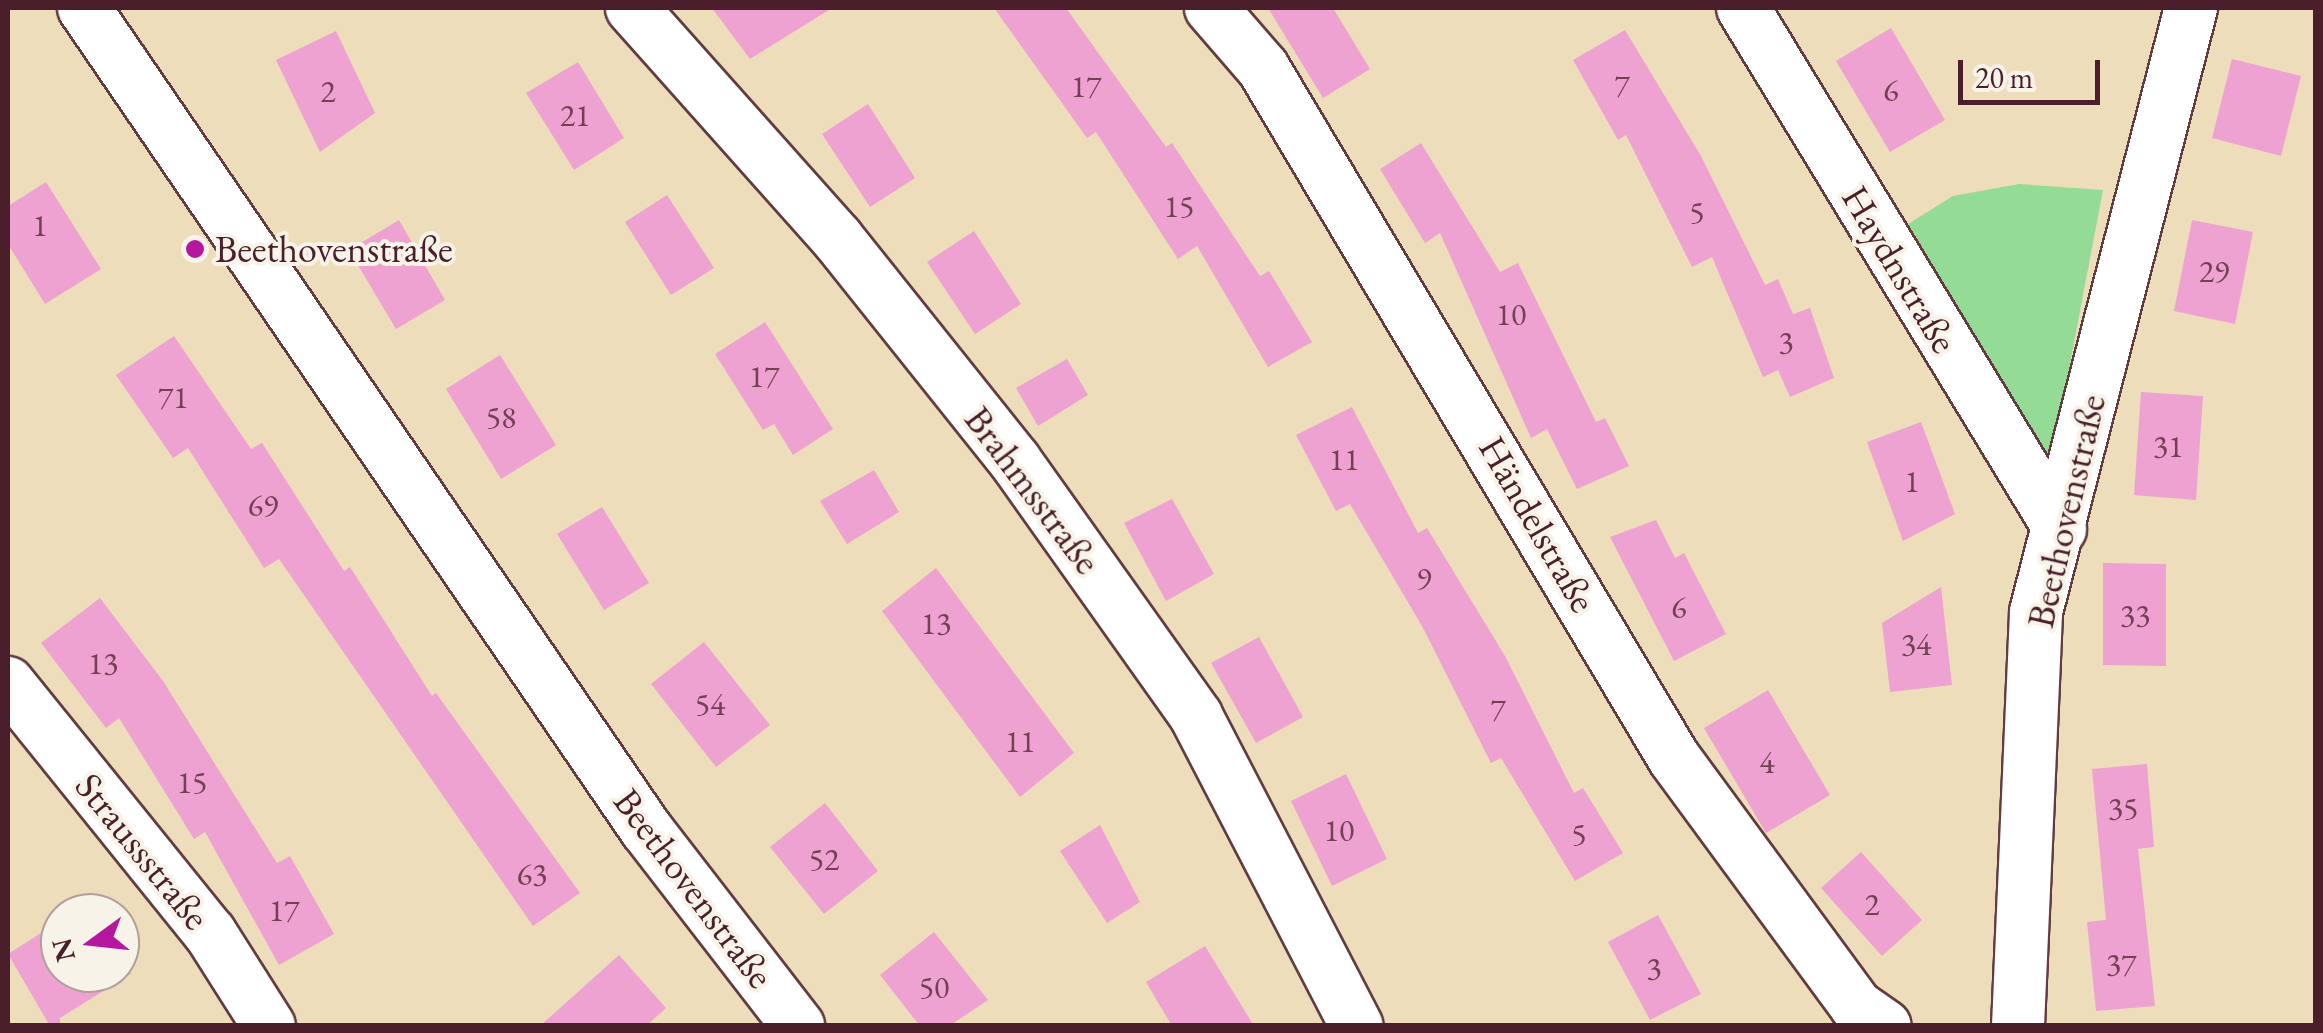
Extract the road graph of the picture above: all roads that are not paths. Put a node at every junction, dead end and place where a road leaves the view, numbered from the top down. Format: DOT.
graph roads {
  1 [pos="84,8"];
  2 [pos="632,8"];
  3 [pos="1211,8"];
  4 [pos="1743,8"];
  5 [pos="2191,8"];
  6 [pos="2060,529"];
  7 [pos="8,683"];
  8 [pos="269,1026"];
  9 [pos="798,1026"];
  10 [pos="1357,1026"];
  11 [pos="1885,1026"];
  12 [pos="2018,1026"];
  1 -- 9 [label="street, Beethovenstraße"];
  2 -- 10 [label="street, Brahmsstraße"];
  3 -- 11 [label="street, Händelstraße"];
  4 -- 6 [label="street, Haydnstraße"];
  5 -- 6 [label="street, Beethovenstraße"];
  6 -- 12 [label="street, Beethovenstraße"];
  7 -- 8 [label="street, Straussstraße"];
}
